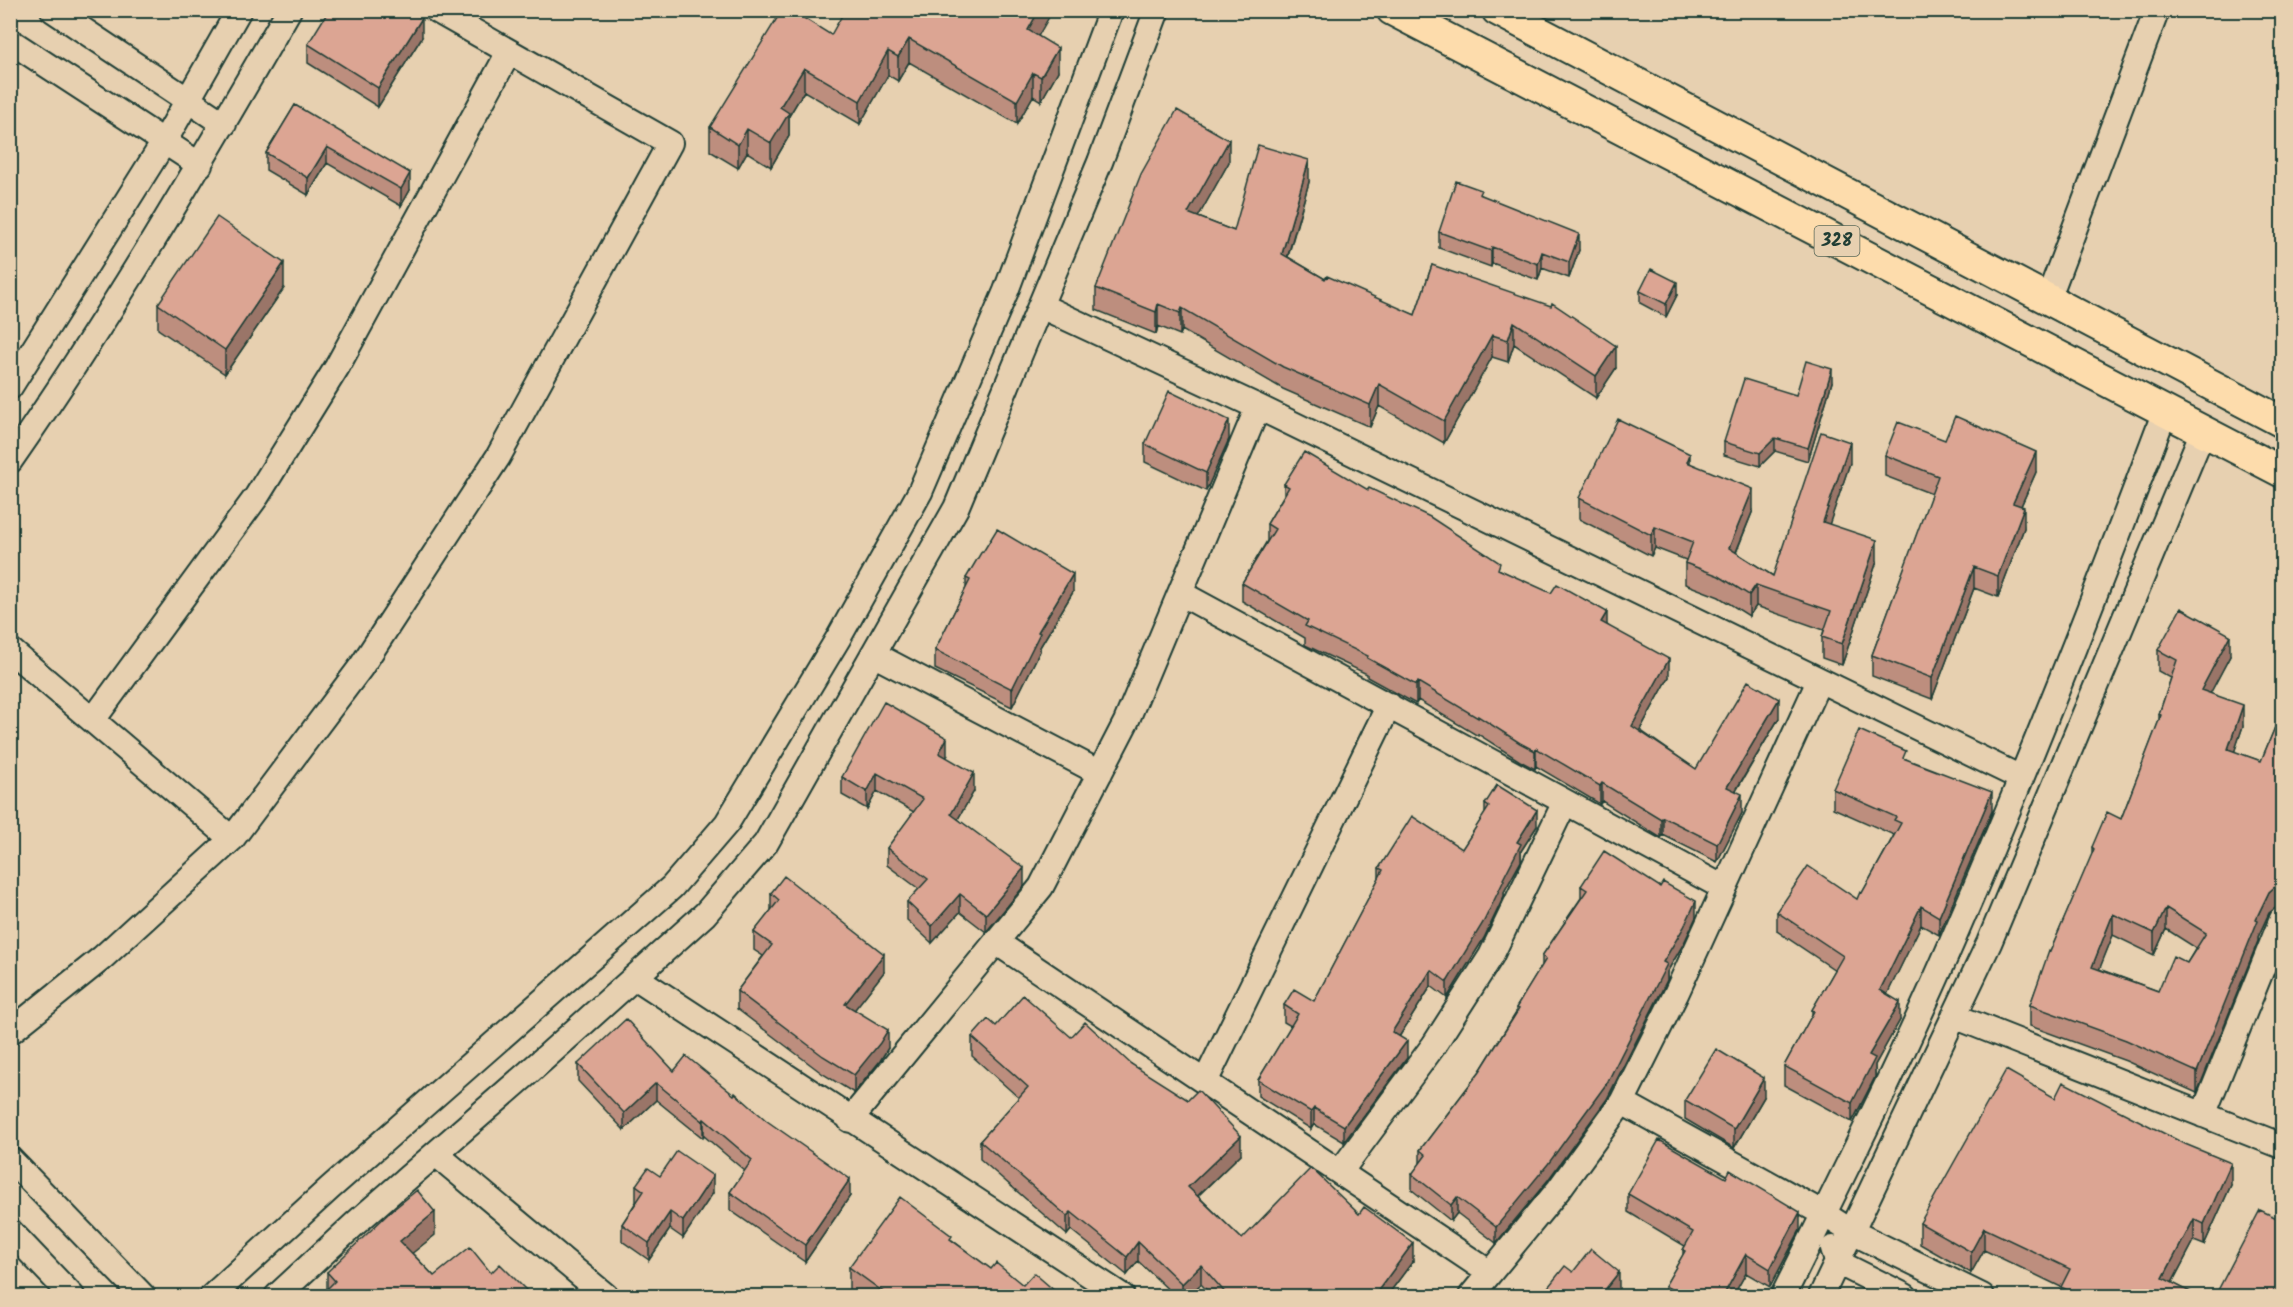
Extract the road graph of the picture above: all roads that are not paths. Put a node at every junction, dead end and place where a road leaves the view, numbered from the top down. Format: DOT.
graph roads {
  1 [pos="53,10"];
  2 [pos="239,10"];
  3 [pos="289,10"];
  4 [pos="436,10"];
  5 [pos="1111,10"];
  6 [pos="1157,10"];
  7 [pos="1392,10"];
  8 [pos="1497,10"];
  9 [pos="2157,10"];
  10 [pos="10,40"];
  11 [pos="509,52"];
  12 [pos="188,100"];
  13 [pos="224,124"];
  14 [pos="164,142"];
  15 [pos="200,165"];
  16 [pos="2048,299"];
  17 [pos="1041,306"];
  18 [pos="10,387"];
  19 [pos="1258,407"];
  20 [pos="2165,411"];
  21 [pos="2283,422"];
  22 [pos="2203,431"];
  23 [pos="10,461"];
  24 [pos="2283,472"];
  25 [pos="1180,593"];
  26 [pos="10,650"];
  27 [pos="873,654"];
  28 [pos="1819,681"];
  29 [pos="1389,705"];
  30 [pos="93,720"];
  31 [pos="1100,773"];
  32 [pos="2021,778"];
  33 [pos="1565,802"];
  34 [pos="232,839"];
  35 [pos="1724,888"];
  36 [pos="2283,919"];
  37 [pos="996,942"];
  38 [pos="634,977"];
  39 [pos="1954,1016"];
  40 [pos="10,1032"];
  41 [pos="1205,1082"];
  42 [pos="1622,1102"];
  43 [pos="2203,1115"];
  44 [pos="850,1120"];
  45 [pos="2283,1146"];
  46 [pos="436,1154"];
  47 [pos="10,1159"];
  48 [pos="1340,1172"];
  49 [pos="1824,1214"];
  50 [pos="10,1231"];
  51 [pos="1852,1232"];
  52 [pos="1837,1262"];
  53 [pos="1490,1273"];
  54 [pos="72,1296"];
  55 [pos="142,1296"];
  56 [pos="212,1296"];
  57 [pos="277,1296"];
  58 [pos="606,1296"];
  59 [pos="1122,1296"];
  60 [pos="1471,1296"];
  61 [pos="1783,1296"];
  62 [pos="1821,1296"];
  63 [pos="1905,1296"];
  64 [pos="1982,1296"];
  1 -- 12 [label="street"];
  2 -- 12 [label="street"];
  3 -- 13 [label="street"];
  4 -- 11 [label="street"];
  5 -- 56 [label="street"];
  6 -- 17 [label="street"];
  7 -- 20 [label="main road, 328"];
  8 -- 16 [label="main road"];
  9 -- 16 [label="street"];
  10 -- 14 [label="street"];
  11 -- 30 [label="street"];
  11 -- 34 [label="street"];
  12 -- 13 [label="street"];
  12 -- 14 [label="street"];
  13 -- 15 [label="street"];
  14 -- 15 [label="street"];
  14 -- 18 [label="street"];
  15 -- 23 [label="street"];
  16 -- 21 [label="main road"];
  17 -- 19 [label="street"];
  17 -- 27 [label="street"];
  19 -- 25 [label="street"];
  19 -- 28 [label="street"];
  20 -- 22 [label="main road, 328"];
  20 -- 32 [label="street"];
  22 -- 24 [label="main road, 328"];
  22 -- 39 [label="street"];
  25 -- 29 [label="street"];
  25 -- 31 [label="street"];
  26 -- 30 [label="street"];
  27 -- 31 [label="street"];
  27 -- 38 [label="street"];
  28 -- 32 [label="street"];
  28 -- 35 [label="street"];
  29 -- 33 [label="street"];
  29 -- 41 [label="street"];
  30 -- 34 [label="street"];
  31 -- 37 [label="street"];
  32 -- 49 [label="street"];
  33 -- 35 [label="street"];
  33 -- 48 [label="street"];
  34 -- 40 [label="street"];
  35 -- 42 [label="street"];
  36 -- 43 [label="street"];
  37 -- 41 [label="street"];
  37 -- 44 [label="street"];
  38 -- 44 [label="street"];
  38 -- 46 [label="street"];
  39 -- 43 [label="street"];
  39 -- 51 [label="street"];
  41 -- 48 [label="street"];
  42 -- 49 [label="street"];
  42 -- 53 [label="street"];
  43 -- 45 [label="street"];
  44 -- 59 [label="street"];
  46 -- 57 [label="street"];
  46 -- 58 [label="street"];
  47 -- 55 [label="street"];
  48 -- 53 [label="street"];
  49 -- 51 [label="street"];
  49 -- 52 [label="street"];
  49 -- 61 [label="street"];
  50 -- 54 [label="street"];
  51 -- 52 [label="street"];
  51 -- 64 [label="street"];
  52 -- 62 [label="street"];
  52 -- 63 [label="street"];
  53 -- 60 [label="street"];
}
